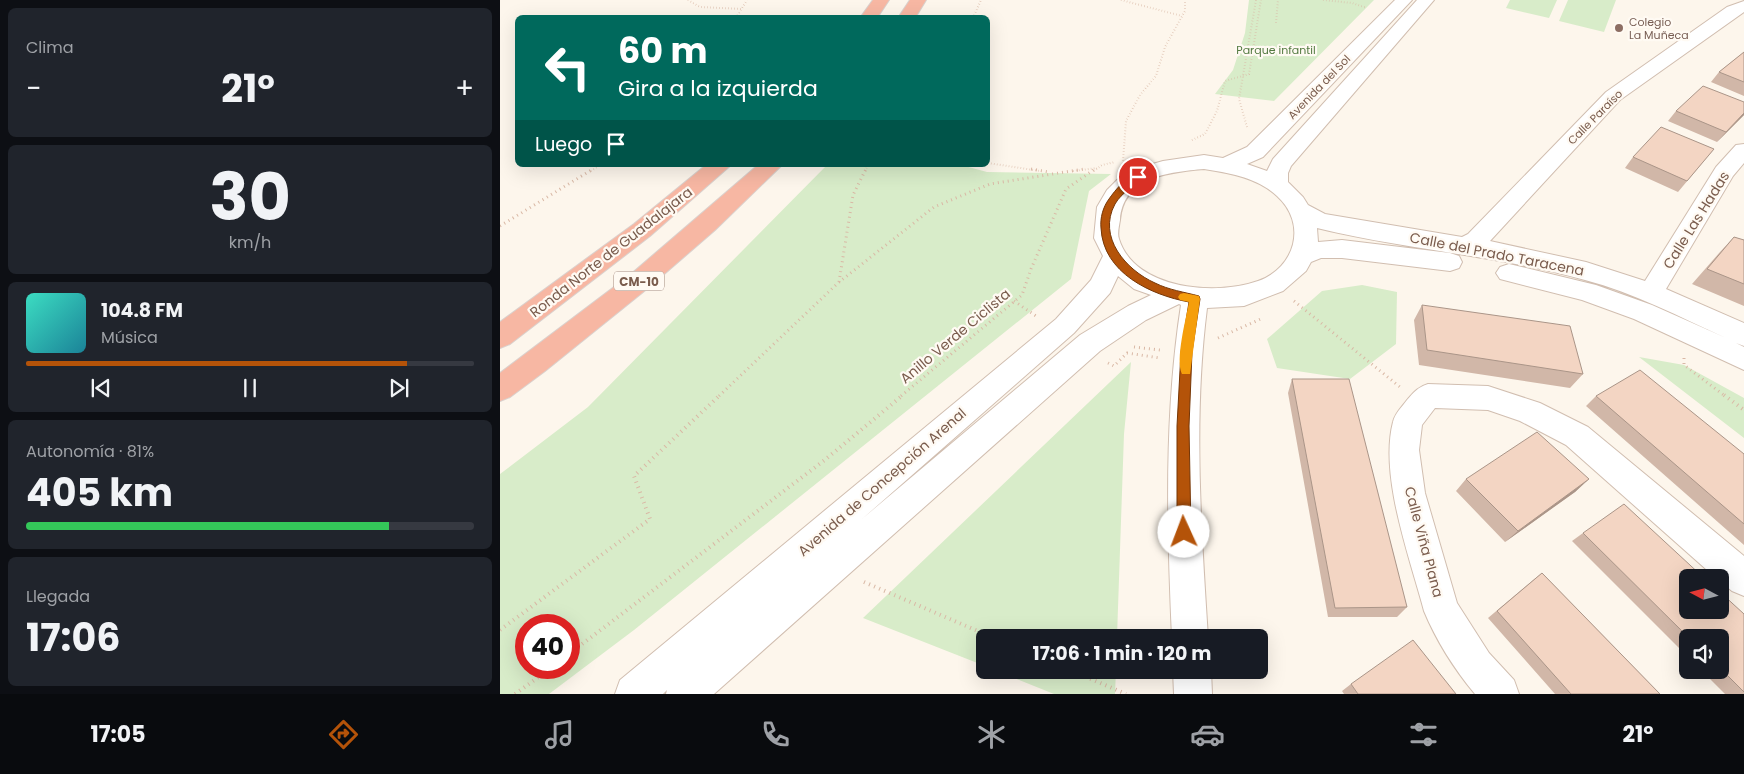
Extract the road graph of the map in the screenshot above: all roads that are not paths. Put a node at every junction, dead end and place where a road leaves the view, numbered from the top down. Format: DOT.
graph roads {
  1 [pos="881,0"];
  2 [pos="918,0"];
  3 [pos="1404,0"];
  4 [pos="1426,0"];
  5 [pos="1744,6"];
  6 [pos="870,15"];
  7 [pos="908,15"];
  8 [pos="1744,150"];
  9 [pos="1227,165"];
  10 [pos="718,167"];
  11 [pos="769,167"];
  12 [pos="1277,186"];
  13 [pos="1301,211"];
  14 [pos="1462,246"];
  15 [pos="1303,256"];
  16 [pos="1115,257"];
  17 [pos="1651,293"];
  18 [pos="1185,297"];
  19 [pos="1744,335"];
  20 [pos="500,337"];
  21 [pos="1072,339"];
  22 [pos="1744,359"];
  23 [pos="500,389"];
  24 [pos="1744,579"];
  25 [pos="1189,629"];
  26 [pos="1193,679"];
  27 [pos="634,694"];
  28 [pos="685,694"];
  29 [pos="1194,694"];
  30 [pos="1500,694"];
  1 -- 6 [label="highway"];
  2 -- 7 [label="highway"];
  3 -- 9 [label="street, Avenida del Sol"];
  4 -- 12 [label="street, Avenida del Sol"];
  5 -- 14 [label="street, Calle Paraíso"];
  8 -- 17 [label="street, Calle Las Hadas"];
  9 -- 12 [label="street"];
  9 -- 16 [label="street"];
  10 -- 20 [label="highway, Ronda Norte de Guadalajara / CM-10"];
  11 -- 23 [label="highway, CM-10"];
  12 -- 13 [label="street"];
  13 -- 14 [label="street, Calle del Prado Taracena"];
  13 -- 15 [label="street"];
  14 -- 17 [label="street, Calle del Prado Taracena"];
  15 -- 18 [label="street"];
  15 -- 22 [label="street, Calle del Prado Taracena"];
  16 -- 18 [label="street"];
  16 -- 21 [label="street, Avenida de Concepción Arenal"];
  17 -- 19 [label="street, Calle del Prado Taracena"];
  18 -- 21 [label="street, Avenida de Concepción Arenal"];
  18 -- 25 [label="street"];
  21 -- 27 [label="street, Avenida de Concepción Arenal"];
  21 -- 28 [label="street, Avenida de Concepción Arenal"];
  24 -- 30 [label="street, Calle Viña Plana"];
  26 -- 29 [label="street"];
}
